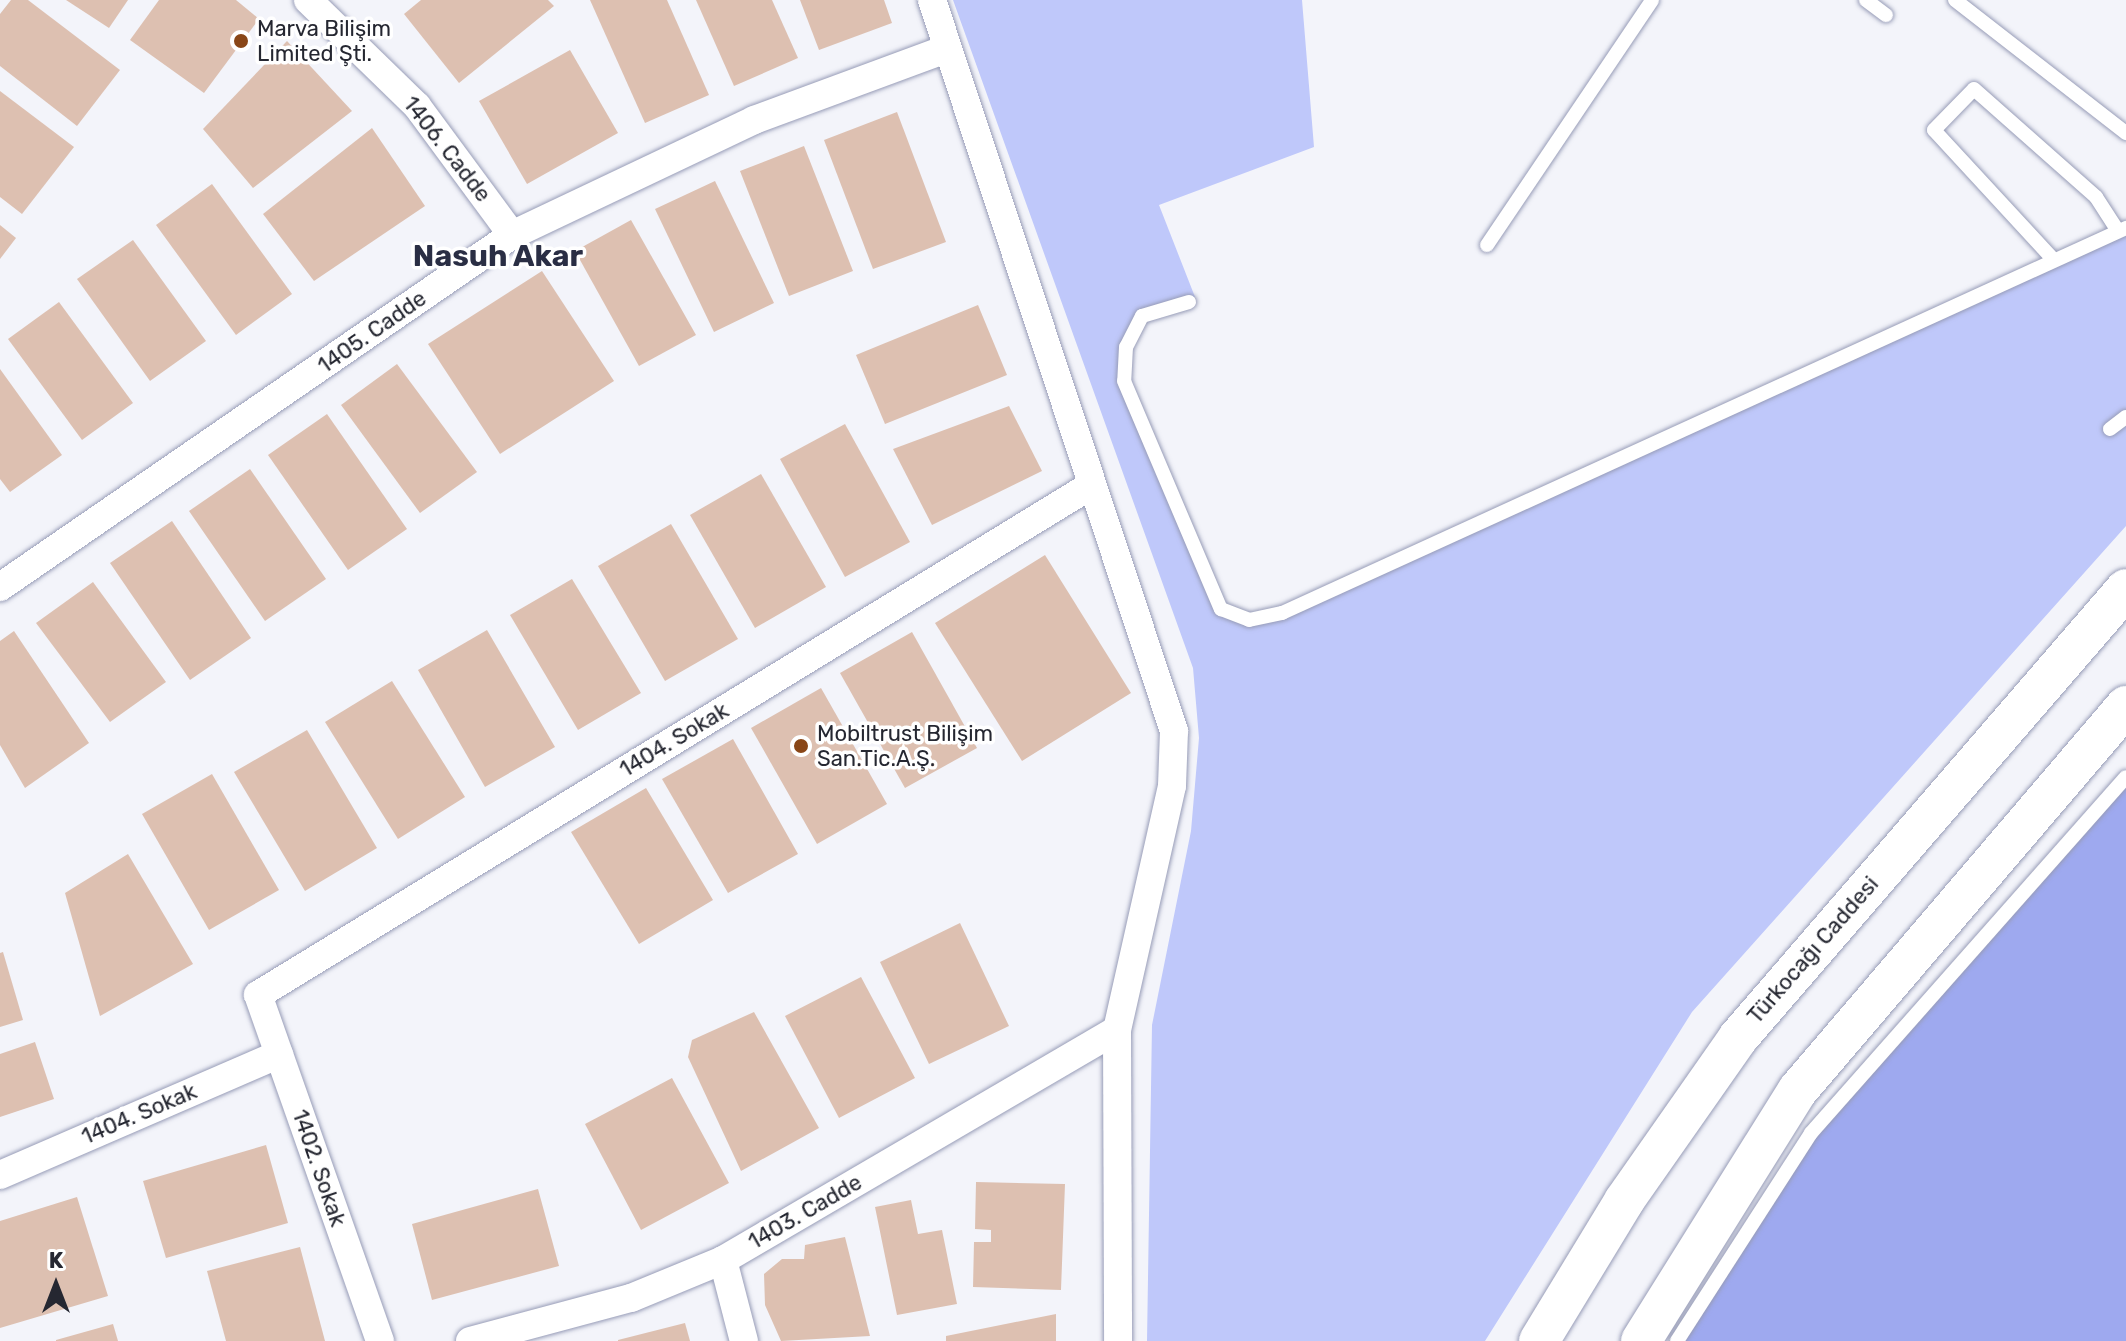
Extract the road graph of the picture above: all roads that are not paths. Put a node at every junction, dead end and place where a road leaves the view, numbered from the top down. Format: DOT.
graph roads {
  1 [pos="308,0"];
  2 [pos="932,0"];
  3 [pos="1652,0"];
  4 [pos="1866,0"];
  5 [pos="1955,0"];
  6 [pos="1886,15"];
  7 [pos="946,49"];
  8 [pos="2126,133"];
  9 [pos="2122,229"];
  10 [pos="512,235"];
  11 [pos="1487,245"];
  12 [pos="2052,258"];
  13 [pos="1189,302"];
  14 [pos="2126,417"];
  15 [pos="2110,429"];
  16 [pos="1090,486"];
  17 [pos="0,587"];
  18 [pos="2126,589"];
  19 [pos="2126,706"];
  20 [pos="2126,777"];
  21 [pos="258,995"];
  22 [pos="1117,1030"];
  23 [pos="279,1054"];
  24 [pos="0,1175"];
  25 [pos="723,1260"];
  26 [pos="380,1341"];
  27 [pos="470,1341"];
  28 [pos="744,1341"];
  29 [pos="1118,1341"];
  30 [pos="1539,1341"];
  31 [pos="1641,1341"];
  32 [pos="1677,1341"];
  1 -- 10 [label="street, 1406. Cadde"];
  2 -- 7 [label="street"];
  3 -- 11 [label="lane"];
  4 -- 6 [label="lane"];
  5 -- 8 [label="lane"];
  7 -- 10 [label="street, 1405. Cadde"];
  7 -- 16 [label="street"];
  9 -- 12 [label="lane"];
  9 -- 12 [label="lane"];
  10 -- 17 [label="street, 1405. Cadde"];
  12 -- 13 [label="lane"];
  14 -- 15 [label="lane"];
  16 -- 21 [label="street, 1404. Sokak"];
  16 -- 22 [label="street"];
  18 -- 30 [label="main road, Türkocağı Caddesi"];
  19 -- 31 [label="main road"];
  20 -- 32 [label="lane"];
  21 -- 23 [label="street, 1402. Sokak"];
  22 -- 25 [label="street, 1403. Cadde"];
  22 -- 29 [label="street"];
  23 -- 24 [label="street, 1404. Sokak"];
  23 -- 26 [label="street, 1402. Sokak"];
  25 -- 27 [label="street, 1403. Cadde"];
  25 -- 28 [label="street"];
}
